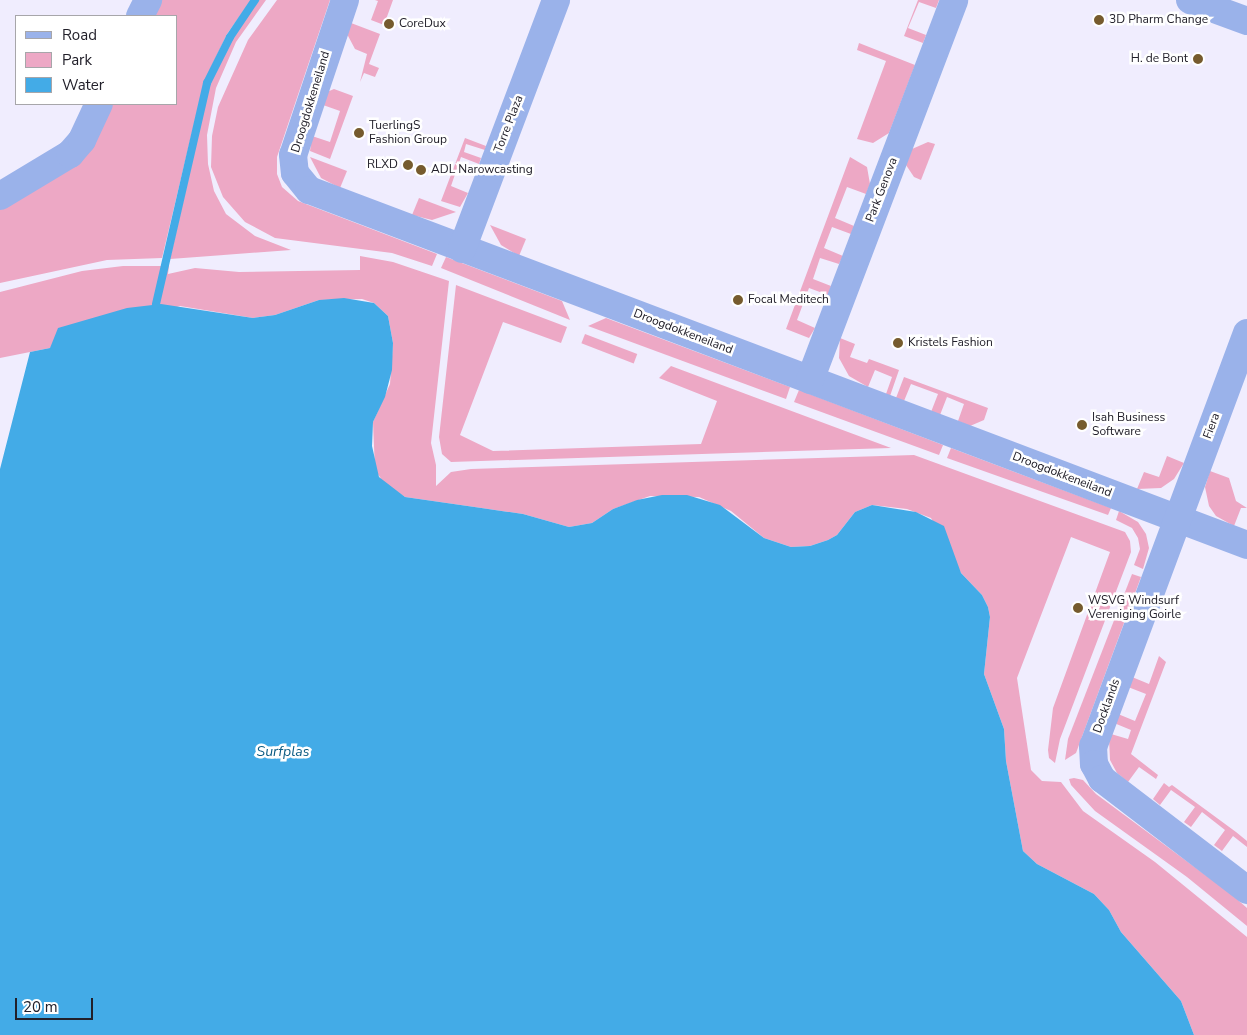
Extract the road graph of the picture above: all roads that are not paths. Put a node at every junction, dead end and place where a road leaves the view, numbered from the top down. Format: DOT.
graph roads {
  1 [pos="148,0"];
  2 [pos="345,0"];
  3 [pos="556,0"];
  4 [pos="954,0"];
  5 [pos="1190,0"];
  6 [pos="140,15"];
  7 [pos="1247,21"];
  8 [pos="99,105"];
  9 [pos="0,196"];
  10 [pos="462,249"];
  11 [pos="1247,333"];
  12 [pos="810,380"];
  13 [pos="1177,518"];
  14 [pos="1247,545"];
  15 [pos="1247,890"];
  1 -- 6 [label="street"];
  2 -- 10 [label="street, Droogdokkeneiland"];
  3 -- 10 [label="street, Torre Plaza"];
  4 -- 12 [label="street, Park Genova"];
  5 -- 7 [label="street"];
  8 -- 9 [label="street"];
  10 -- 12 [label="street, Droogdokkeneiland"];
  11 -- 13 [label="street, Fiera"];
  12 -- 13 [label="street, Droogdokkeneiland"];
  13 -- 14 [label="street, Droogdokkeneiland"];
  13 -- 15 [label="street, Docklands"];
}
